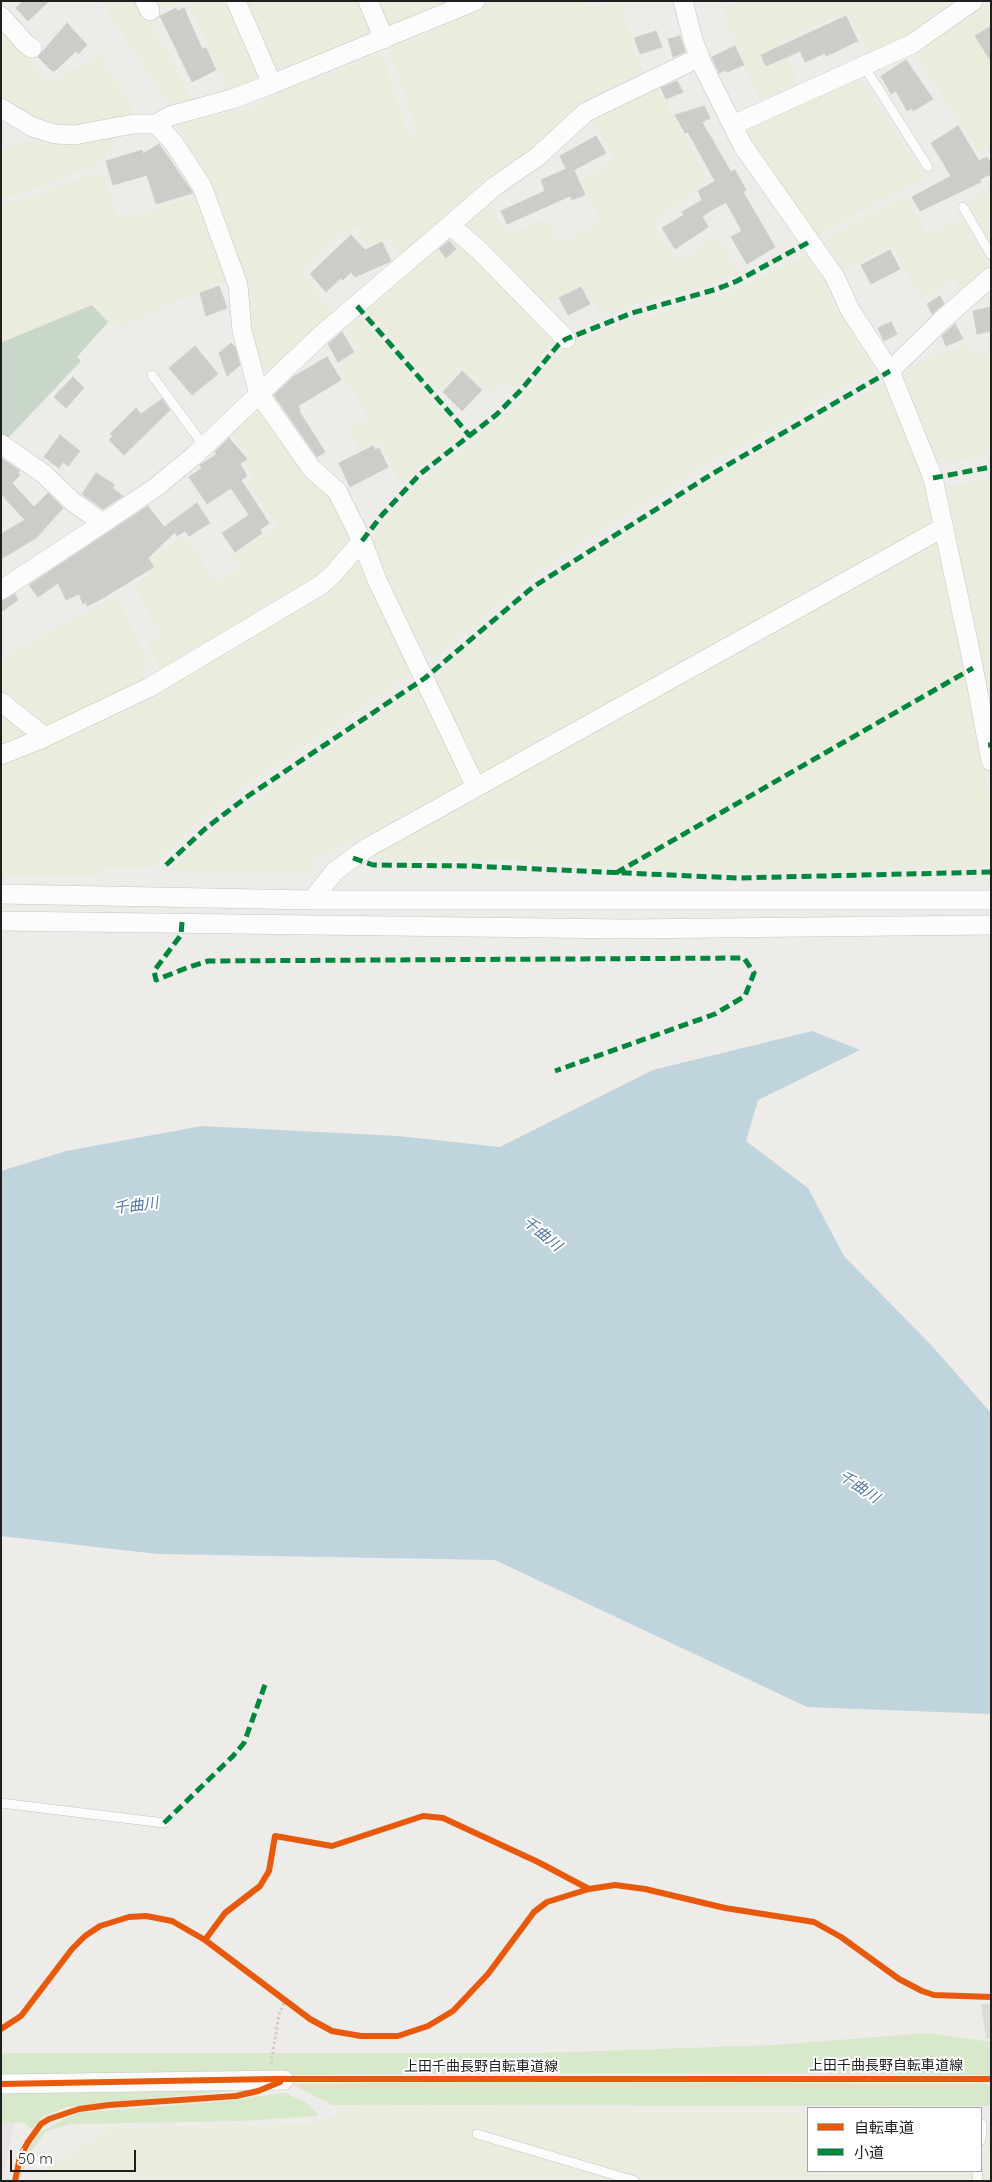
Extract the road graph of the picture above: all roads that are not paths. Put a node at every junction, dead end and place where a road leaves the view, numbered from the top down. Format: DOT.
graph roads {
  1 [pos="236,1"];
  2 [pos="368,1"];
  3 [pos="475,1"];
  4 [pos="683,1"];
  5 [pos="972,1"];
  6 [pos="1,16"];
  7 [pos="384,39"];
  8 [pos="32,48"];
  9 [pos="700,57"];
  10 [pos="864,66"];
  11 [pos="272,84"];
  12 [pos="1,108"];
  13 [pos="156,124"];
  14 [pos="733,125"];
  15 [pos="928,167"];
  16 [pos="963,207"];
  17 [pos="450,225"];
  18 [pos="991,255"];
  19 [pos="991,277"];
  20 [pos="566,339"];
  21 [pos="890,371"];
  22 [pos="152,375"];
  23 [pos="259,394"];
  24 [pos="1,444"];
  25 [pos="204,446"];
  26 [pos="104,523"];
  27 [pos="944,528"];
  28 [pos="362,541"];
  29 [pos="1,590"];
  30 [pos="1,702"];
  31 [pos="45,737"];
  32 [pos="1,755"];
  33 [pos="991,761"];
  34 [pos="476,787"];
  35 [pos="1,894"];
  36 [pos="312,900"];
  37 [pos="991,900"];
  38 [pos="1,921"];
  39 [pos="991,925"];
  40 [pos="1,1803"];
  41 [pos="164,1823"];
  42 [pos="284,2080"];
  43 [pos="1,2084"];
  44 [pos="477,2134"];
  45 [pos="635,2181"];
  1 -- 11 [label="street"];
  2 -- 7 [label="street"];
  3 -- 7 [label="street"];
  4 -- 9 [label="street"];
  5 -- 10 [label="street"];
  6 -- 8 [label="street"];
  7 -- 11 [label="street"];
  9 -- 14 [label="street"];
  9 -- 17 [label="street"];
  10 -- 14 [label="street"];
  10 -- 15 [label="lane"];
  11 -- 13 [label="street"];
  12 -- 13 [label="street"];
  13 -- 23 [label="street"];
  14 -- 21 [label="street"];
  16 -- 18 [label="lane"];
  17 -- 20 [label="street"];
  17 -- 23 [label="street"];
  19 -- 21 [label="street"];
  21 -- 27 [label="street"];
  22 -- 25 [label="lane"];
  23 -- 25 [label="street"];
  23 -- 28 [label="street"];
  24 -- 26 [label="street"];
  25 -- 26 [label="street"];
  26 -- 29 [label="street"];
  27 -- 33 [label="street"];
  27 -- 34 [label="street"];
  28 -- 31 [label="street"];
  28 -- 34 [label="street"];
  30 -- 31 [label="street"];
  31 -- 32 [label="street"];
  34 -- 36 [label="street"];
  35 -- 36 [label="street"];
  36 -- 37 [label="street"];
  38 -- 39 [label="street"];
  40 -- 41 [label="lane"];
  42 -- 43 [label="street"];
  44 -- 45 [label="lane"];
}
